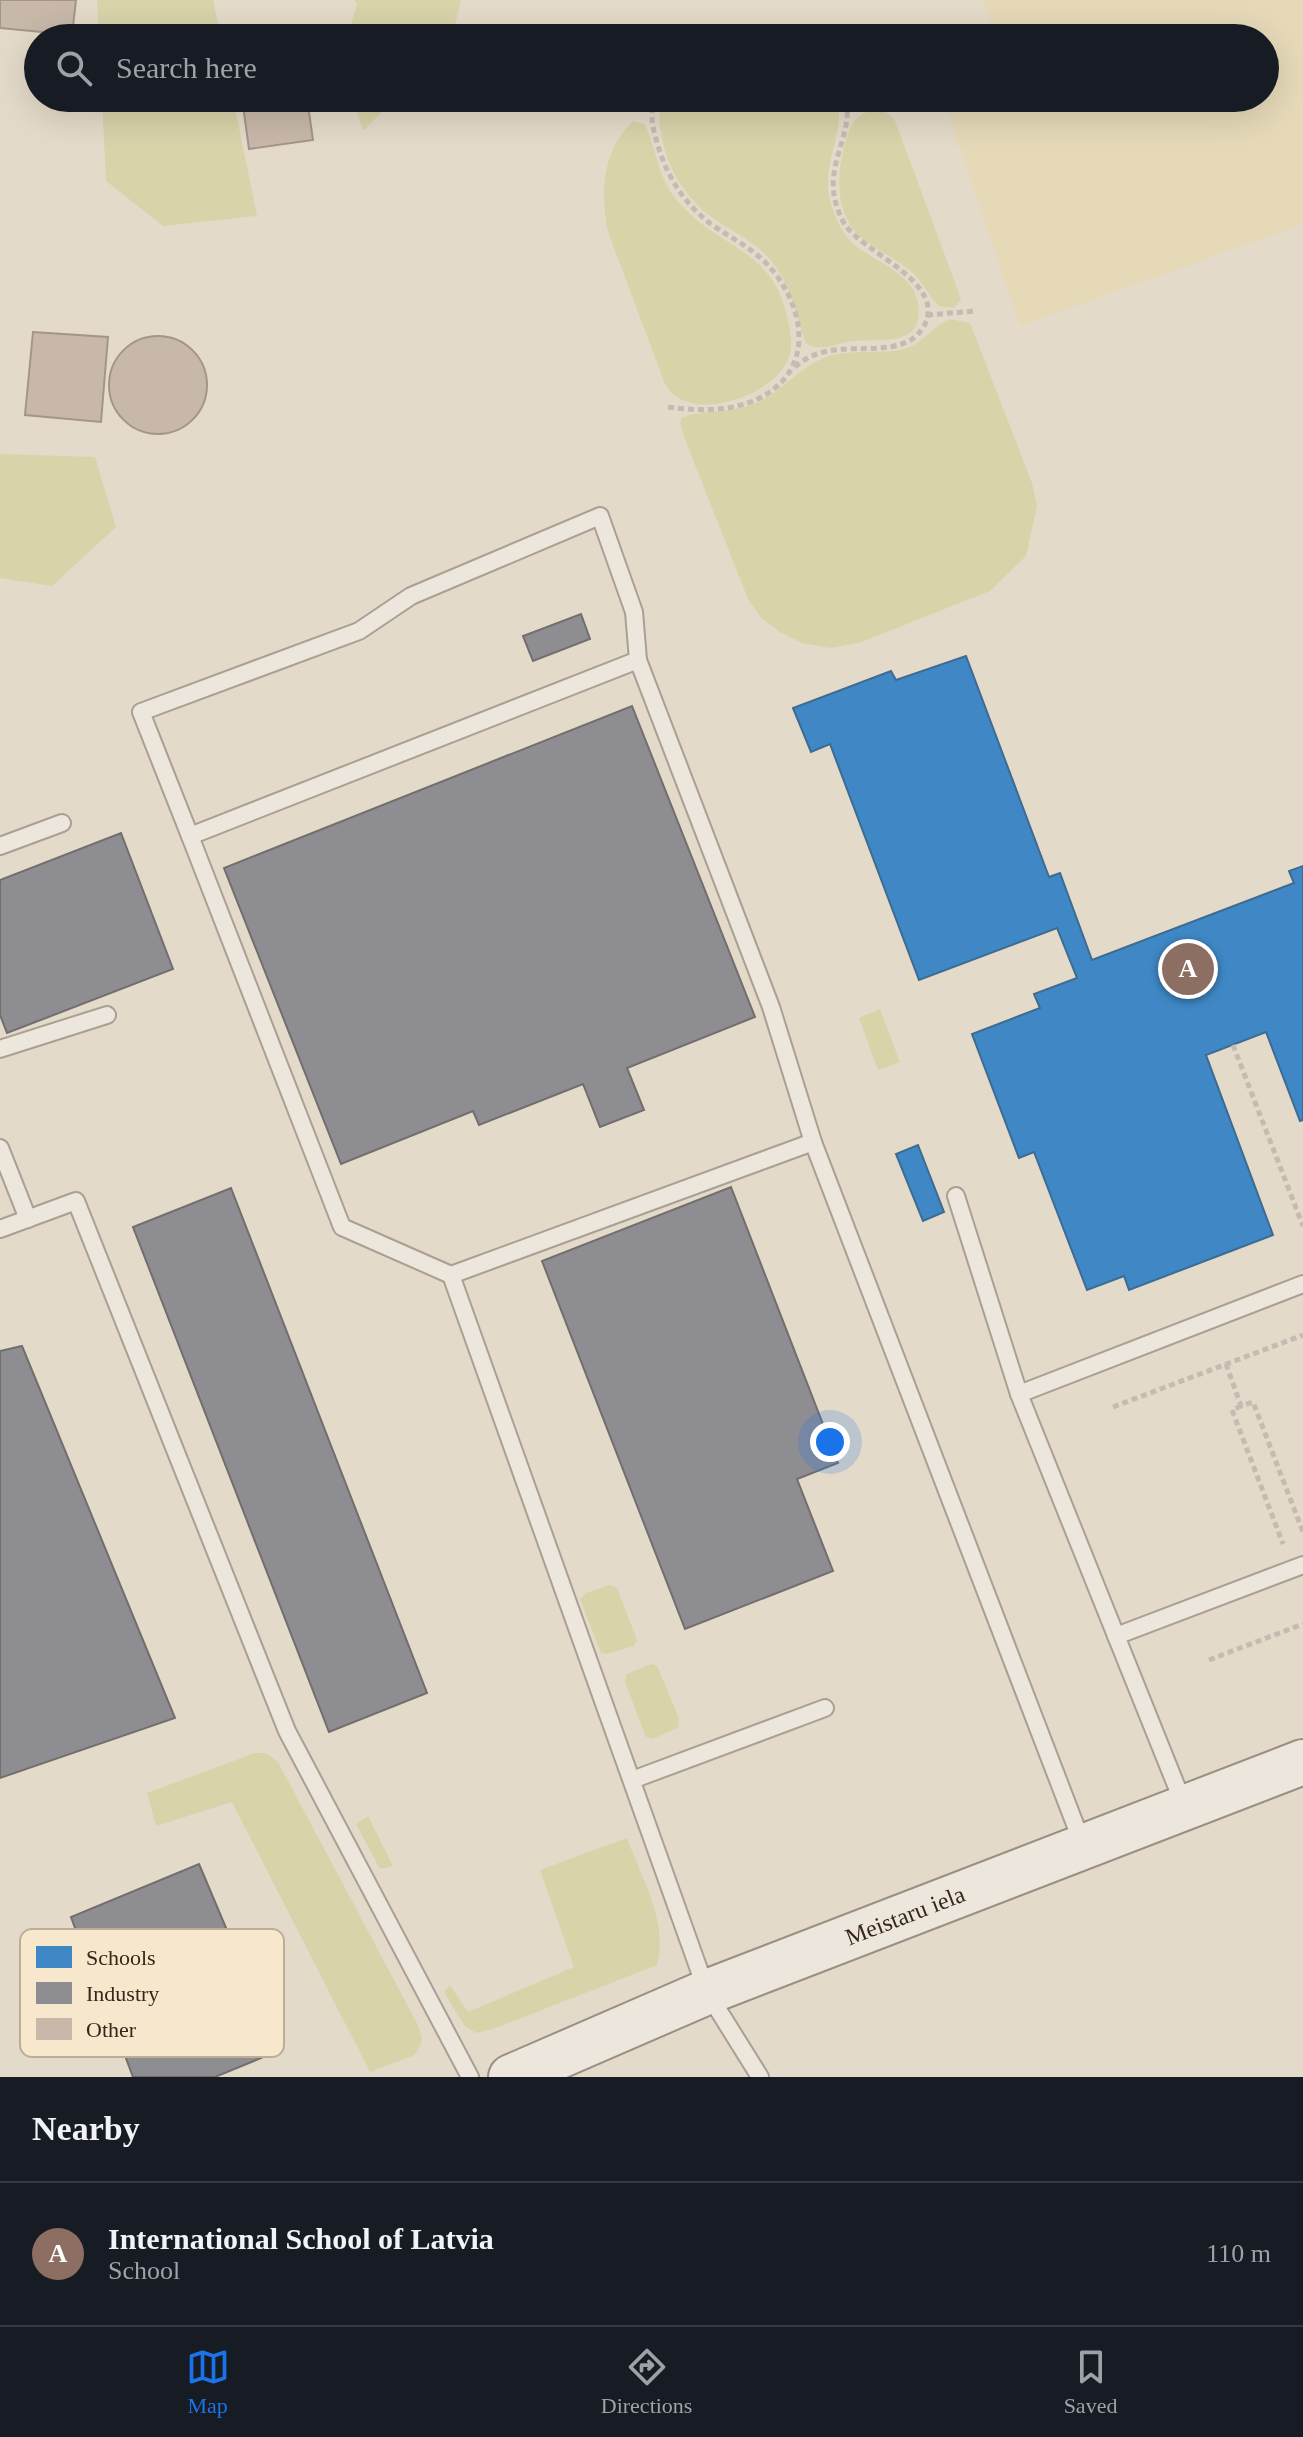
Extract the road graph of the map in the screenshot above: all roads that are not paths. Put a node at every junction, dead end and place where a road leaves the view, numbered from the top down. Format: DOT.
graph roads {
  1 [pos="638,660"];
  2 [pos="62,823"];
  3 [pos="190,836"];
  4 [pos="0,846"];
  5 [pos="107,1015"];
  6 [pos="0,1049"];
  7 [pos="813,1142"];
  8 [pos="0,1148"];
  9 [pos="956,1196"];
  10 [pos="28,1219"];
  11 [pos="0,1229"];
  12 [pos="451,1275"];
  13 [pos="1303,1284"];
  14 [pos="1019,1394"];
  15 [pos="1303,1565"];
  16 [pos="1116,1636"];
  17 [pos="825,1708"];
  18 [pos="1303,1762"];
  19 [pos="632,1780"];
  20 [pos="1185,1808"];
  21 [pos="1084,1846"];
  22 [pos="707,1992"];
  23 [pos="470,2077"];
  24 [pos="511,2077"];
  25 [pos="760,2077"];
  1 -- 3 [label="lane"];
  1 -- 3 [label="lane"];
  1 -- 7 [label="lane"];
  2 -- 4 [label="lane"];
  3 -- 12 [label="lane"];
  5 -- 6 [label="lane"];
  7 -- 12 [label="lane"];
  7 -- 21 [label="lane"];
  8 -- 10 [label="lane"];
  9 -- 14 [label="lane"];
  10 -- 11 [label="lane"];
  10 -- 23 [label="lane"];
  12 -- 19 [label="lane"];
  13 -- 14 [label="lane"];
  14 -- 16 [label="lane"];
  15 -- 16 [label="lane"];
  16 -- 20 [label="lane"];
  17 -- 19 [label="lane"];
  18 -- 20 [label="street, Meistaru iela"];
  19 -- 22 [label="lane"];
  20 -- 21 [label="street, Meistaru iela"];
  21 -- 22 [label="street, Meistaru iela"];
  22 -- 24 [label="street, Meistaru iela"];
  22 -- 25 [label="lane"];
}
